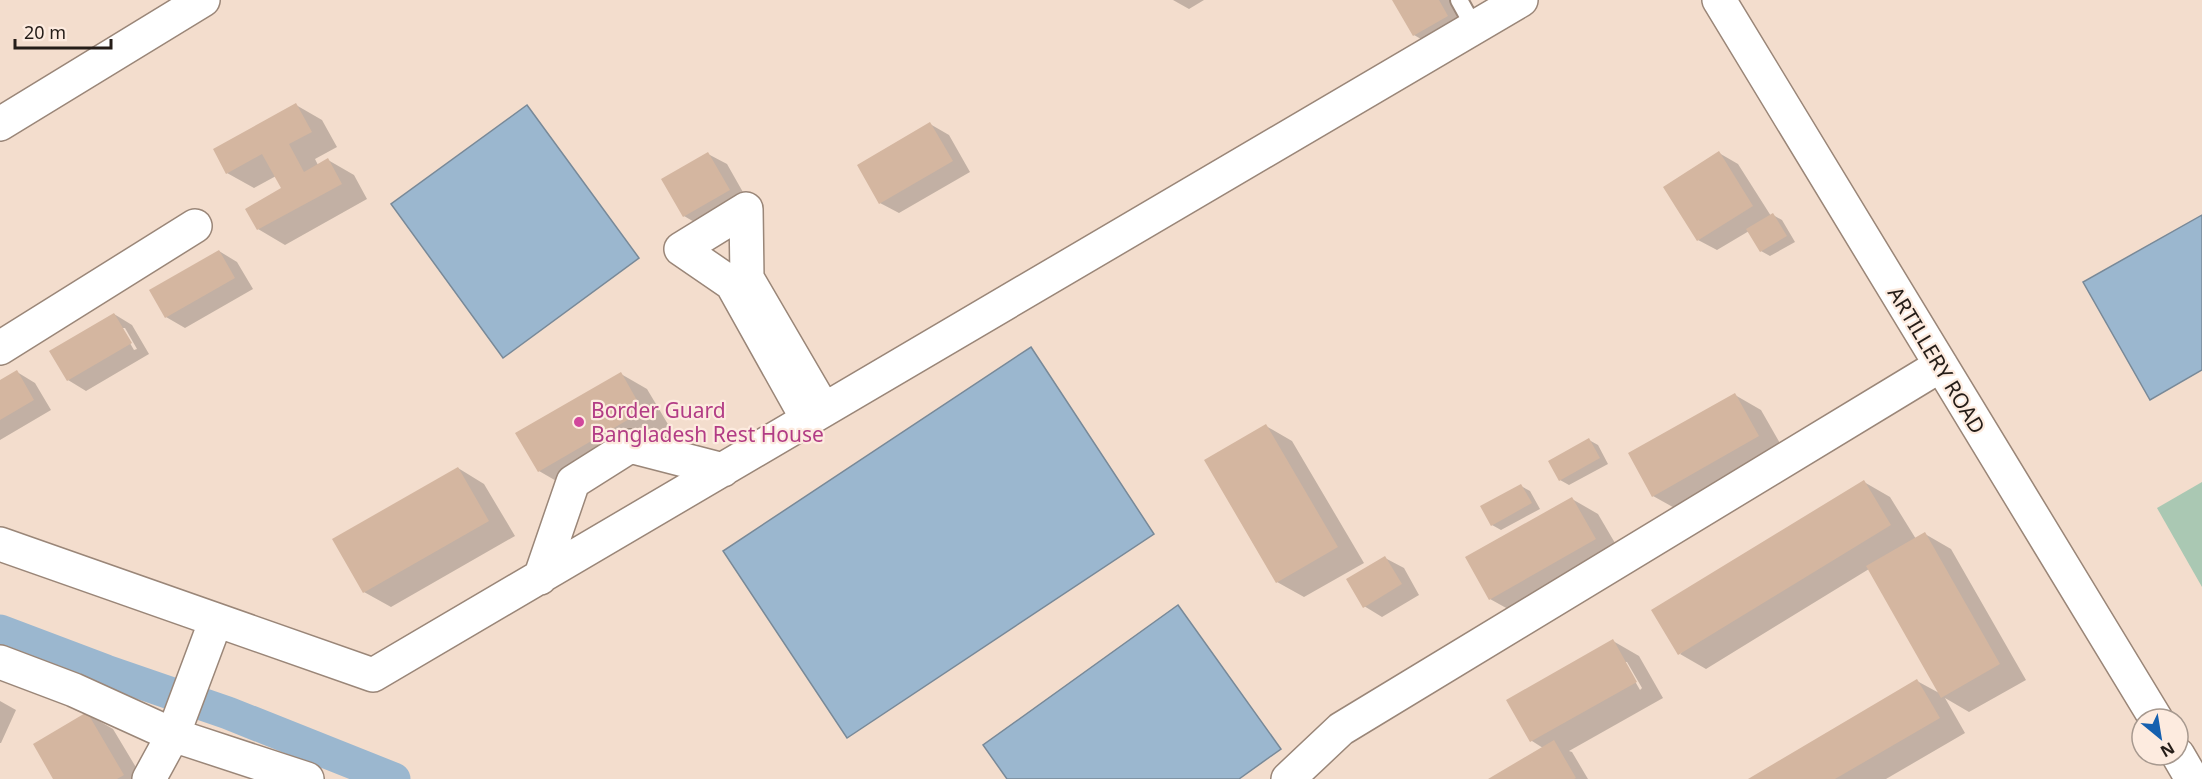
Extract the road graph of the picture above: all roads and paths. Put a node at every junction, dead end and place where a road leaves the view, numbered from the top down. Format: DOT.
graph roads {
  1 [pos="203,0"];
  2 [pos="1521,0"];
  3 [pos="1719,0"];
  4 [pos="1467,14"];
  5 [pos="0,124"];
  6 [pos="195,226"];
  7 [pos="0,348"];
  8 [pos="1941,365"];
  9 [pos="816,415"];
  10 [pos="723,470"];
  11 [pos="0,544"];
  12 [pos="540,578"];
  13 [pos="216,620"];
  14 [pos="0,662"];
  15 [pos="2149,707"];
  16 [pos="173,735"];
  17 [pos="149,779"];
  18 [pos="307,779"];
  19 [pos="1288,779"];
  1 -- 5 [label="street"];
  2 -- 4 [label="street"];
  3 -- 8 [label="street, ARTILLERY ROAD"];
  4 -- 9 [label="street"];
  6 -- 7 [label="street"];
  8 -- 15 [label="street, ARTILLERY ROAD"];
  8 -- 19 [label="street"];
  9 -- 9 [label="street"];
  9 -- 10 [label="street"];
  10 -- 12 [label="street"];
  10 -- 12 [label="street"];
  11 -- 13 [label="street"];
  12 -- 13 [label="street"];
  13 -- 16 [label="street"];
  14 -- 16 [label="street"];
  16 -- 17 [label="street"];
  16 -- 18 [label="street"];
}
